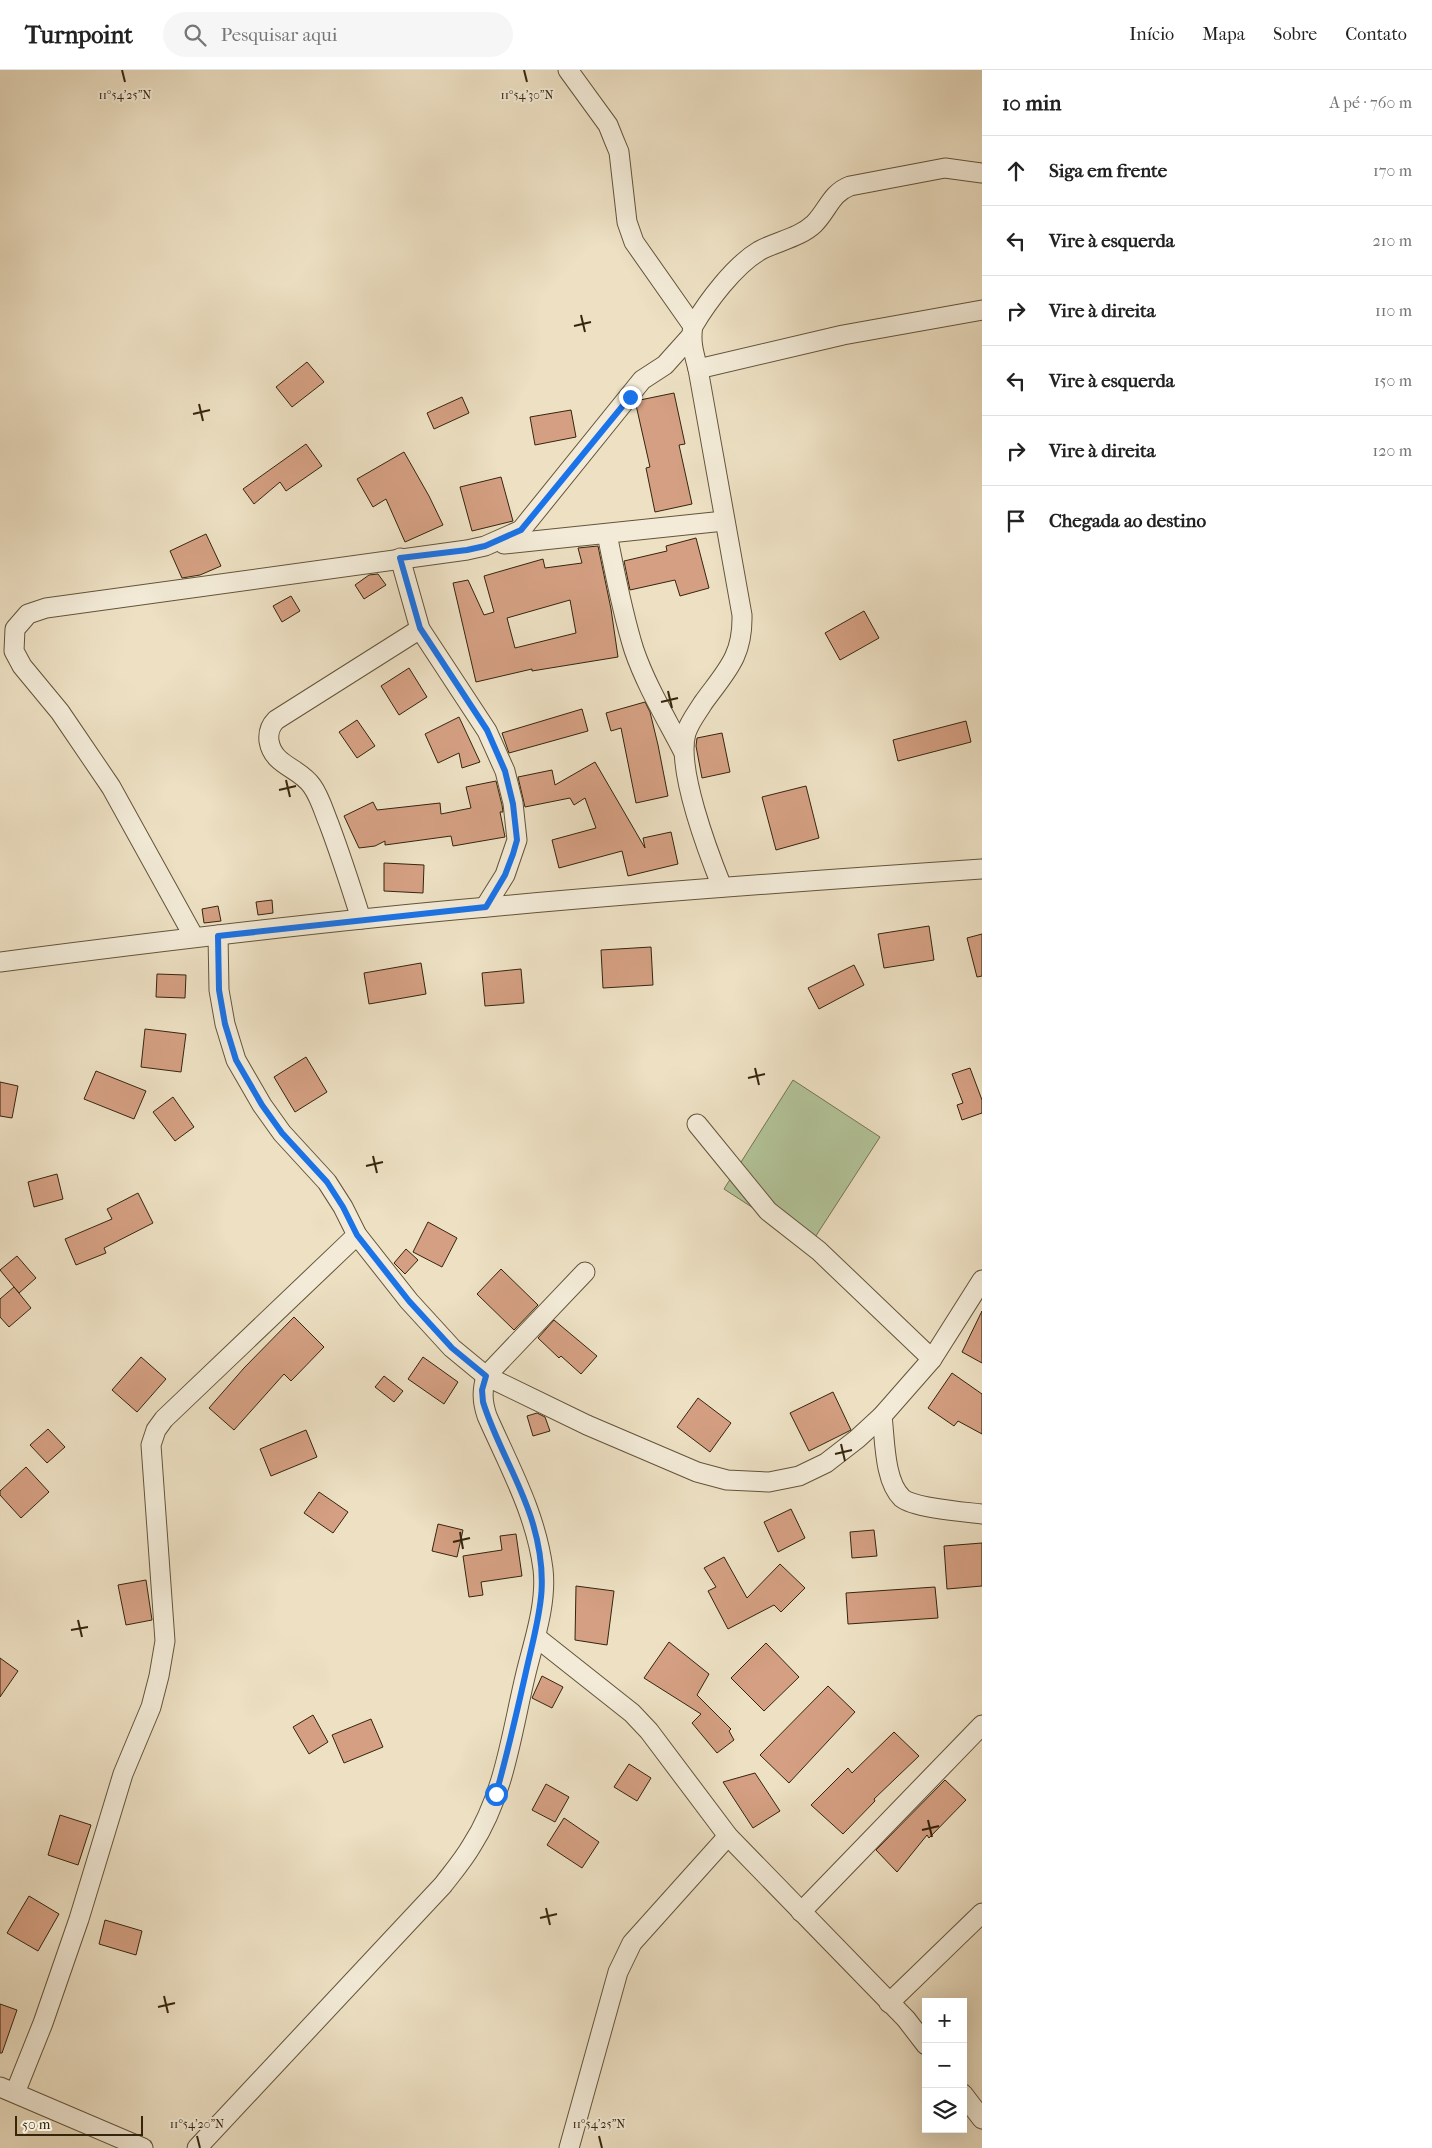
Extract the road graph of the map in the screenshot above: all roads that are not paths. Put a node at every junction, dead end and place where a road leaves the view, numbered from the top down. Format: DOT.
graph roads {
  1 [pos="568,70"];
  2 [pos="982,173"];
  3 [pos="982,310"];
  4 [pos="692,331"];
  5 [pos="698,369"];
  6 [pos="724,521"];
  7 [pos="607,534"];
  8 [pos="485,546"];
  9 [pos="400,558"];
  10 [pos="420,628"];
  11 [pos="683,751"];
  12 [pos="982,869"];
  13 [pos="722,887"];
  14 [pos="486,907"];
  15 [pos="361,920"];
  16 [pos="218,936"];
  17 [pos="194,937"];
  18 [pos="0,962"];
  19 [pos="697,1124"];
  20 [pos="357,1235"];
  21 [pos="585,1272"];
  22 [pos="982,1280"];
  23 [pos="932,1359"];
  24 [pos="486,1376"];
  25 [pos="882,1416"];
  26 [pos="982,1514"];
  27 [pos="536,1637"];
  28 [pos="982,1725"];
  29 [pos="728,1836"];
  30 [pos="801,1912"];
  31 [pos="982,1913"];
  32 [pos="889,2002"];
  33 [pos="924,2043"];
  34 [pos="8,2090"];
  35 [pos="967,2099"];
  36 [pos="982,2119"];
  37 [pos="143,2148"];
  38 [pos="197,2148"];
  39 [pos="569,2148"];
  1 -- 4 [label="street"];
  2 -- 4 [label="street"];
  3 -- 5 [label="street"];
  4 -- 5 [label="street"];
  4 -- 8 [label="street"];
  5 -- 6 [label="street"];
  6 -- 7 [label="street"];
  6 -- 11 [label="street"];
  7 -- 8 [label="street"];
  7 -- 11 [label="street"];
  8 -- 9 [label="street"];
  9 -- 10 [label="street"];
  9 -- 17 [label="street"];
  10 -- 14 [label="street"];
  10 -- 15 [label="street"];
  11 -- 13 [label="street"];
  12 -- 13 [label="street"];
  13 -- 14 [label="street"];
  14 -- 15 [label="street"];
  15 -- 16 [label="street"];
  16 -- 17 [label="street"];
  16 -- 20 [label="street"];
  17 -- 18 [label="street"];
  19 -- 23 [label="street"];
  20 -- 24 [label="street"];
  20 -- 34 [label="street"];
  21 -- 24 [label="street"];
  22 -- 23 [label="street"];
  23 -- 25 [label="street"];
  24 -- 25 [label="street"];
  24 -- 27 [label="street"];
  25 -- 26 [label="street"];
  27 -- 29 [label="street"];
  27 -- 38 [label="street"];
  28 -- 30 [label="street"];
  29 -- 30 [label="street"];
  29 -- 39 [label="street"];
  30 -- 32 [label="street"];
  31 -- 32 [label="street"];
  32 -- 33 [label="street"];
  34 -- 37 [label="street"];
  35 -- 36 [label="street"];
}
